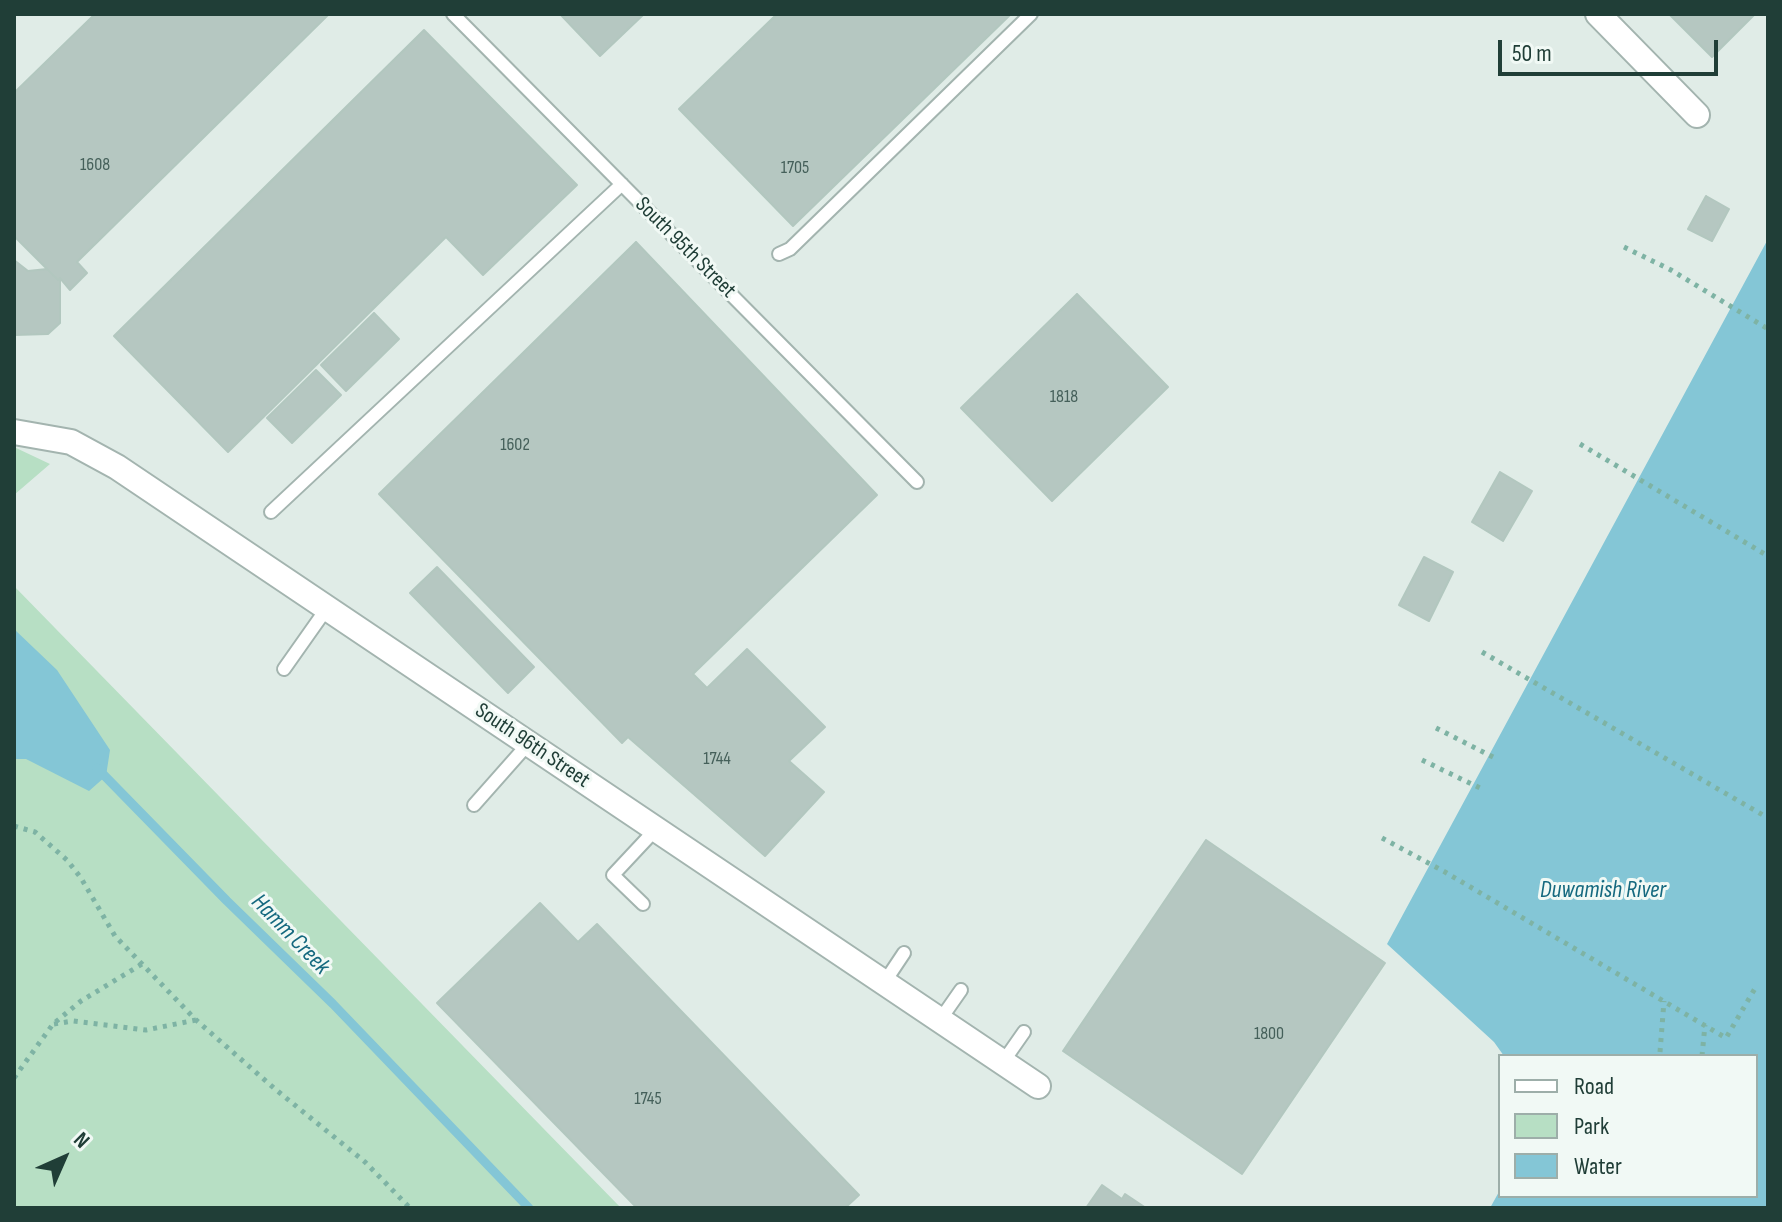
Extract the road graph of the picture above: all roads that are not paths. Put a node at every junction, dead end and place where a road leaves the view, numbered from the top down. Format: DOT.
graph roads {
  1 [pos="453,14"];
  2 [pos="1031,14"];
  3 [pos="1598,14"];
  4 [pos="1697,115"];
  5 [pos="622,184"];
  6 [pos="779,254"];
  7 [pos="14,432"];
  8 [pos="917,482"];
  9 [pos="271,512"];
  10 [pos="327,608"];
  11 [pos="284,669"];
  12 [pos="528,744"];
  13 [pos="474,805"];
  14 [pos="656,829"];
  15 [pos="643,904"];
  16 [pos="904,953"];
  17 [pos="884,983"];
  18 [pos="961,990"];
  19 [pos="940,1020"];
  20 [pos="1024,1032"];
  21 [pos="1003,1062"];
  22 [pos="1038,1086"];
  1 -- 5 [label="lane, South 95th Street"];
  2 -- 6 [label="lane"];
  3 -- 4 [label="street"];
  5 -- 8 [label="lane, South 95th Street"];
  5 -- 9 [label="lane"];
  7 -- 10 [label="street, South 96th Street"];
  10 -- 11 [label="lane"];
  10 -- 12 [label="street, South 96th Street"];
  12 -- 13 [label="lane"];
  12 -- 14 [label="street, South 96th Street"];
  14 -- 15 [label="lane"];
  14 -- 17 [label="street, South 96th Street"];
  16 -- 17 [label="lane"];
  17 -- 19 [label="street, South 96th Street"];
  18 -- 19 [label="lane"];
  19 -- 21 [label="street, South 96th Street"];
  20 -- 21 [label="lane"];
  21 -- 22 [label="street, South 96th Street"];
}
